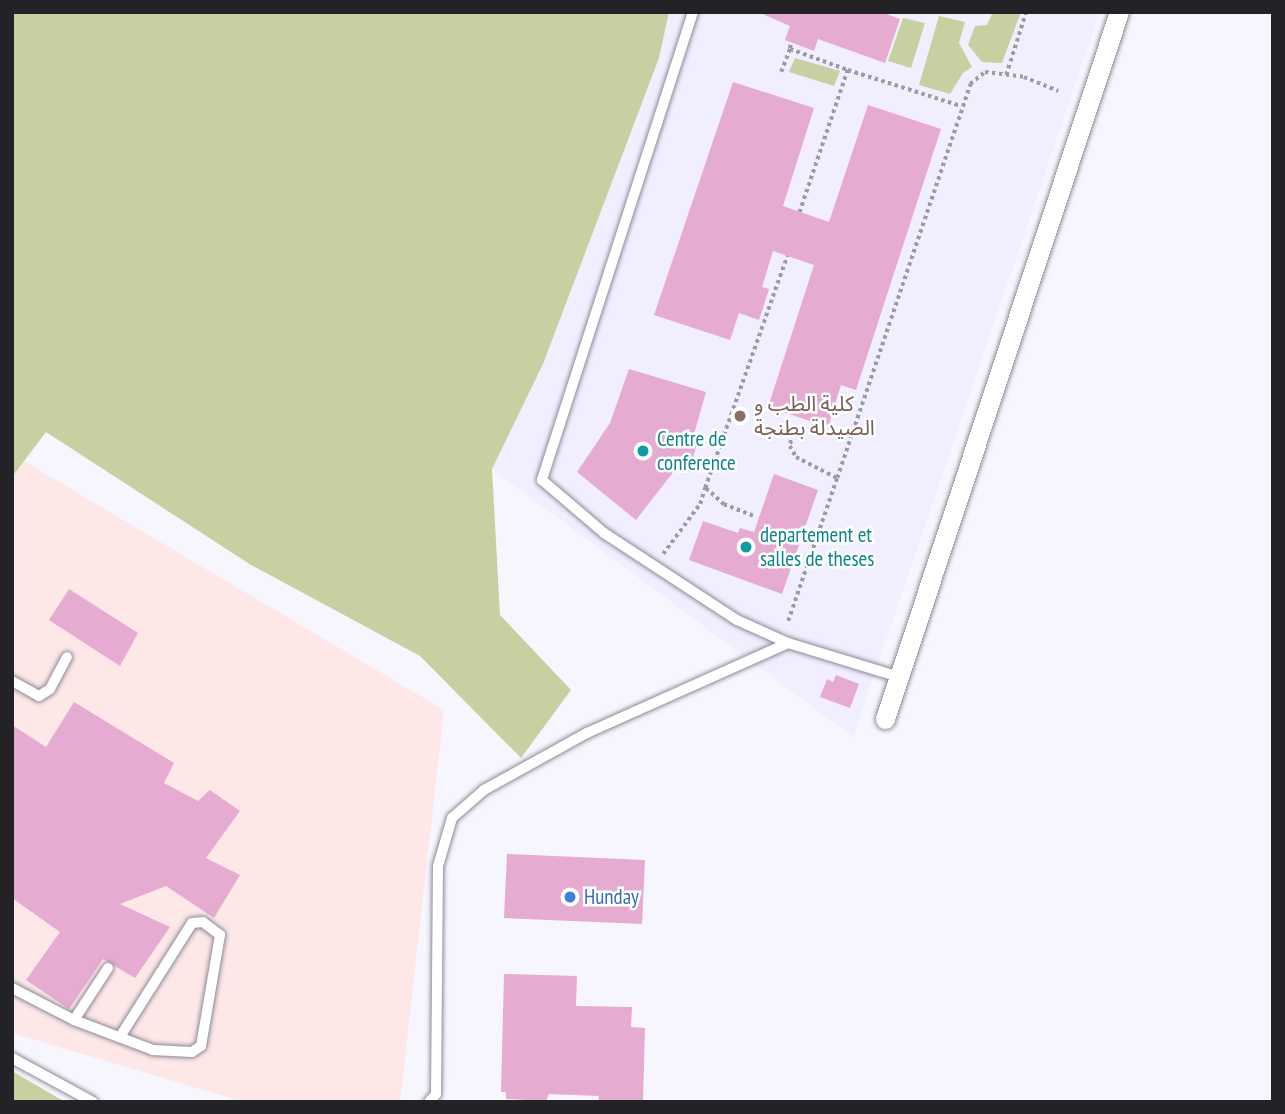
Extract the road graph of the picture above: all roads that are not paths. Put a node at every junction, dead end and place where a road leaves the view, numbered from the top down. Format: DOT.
graph roads {
  1 [pos="693,12"];
  2 [pos="1119,12"];
  3 [pos="788,643"];
  4 [pos="67,657"];
  5 [pos="899,677"];
  6 [pos="12,681"];
  7 [pos="885,719"];
  8 [pos="108,968"];
  9 [pos="12,988"];
  10 [pos="74,1020"];
  11 [pos="120,1037"];
  12 [pos="12,1058"];
  13 [pos="93,1102"];
  14 [pos="429,1102"];
  1 -- 3 [label="lane"];
  2 -- 5 [label="street"];
  3 -- 5 [label="lane"];
  3 -- 14 [label="lane"];
  4 -- 6 [label="lane"];
  5 -- 7 [label="street"];
  8 -- 10 [label="lane"];
  9 -- 10 [label="lane"];
  10 -- 11 [label="lane"];
  11 -- 11 [label="lane"];
  12 -- 13 [label="lane"];
}
